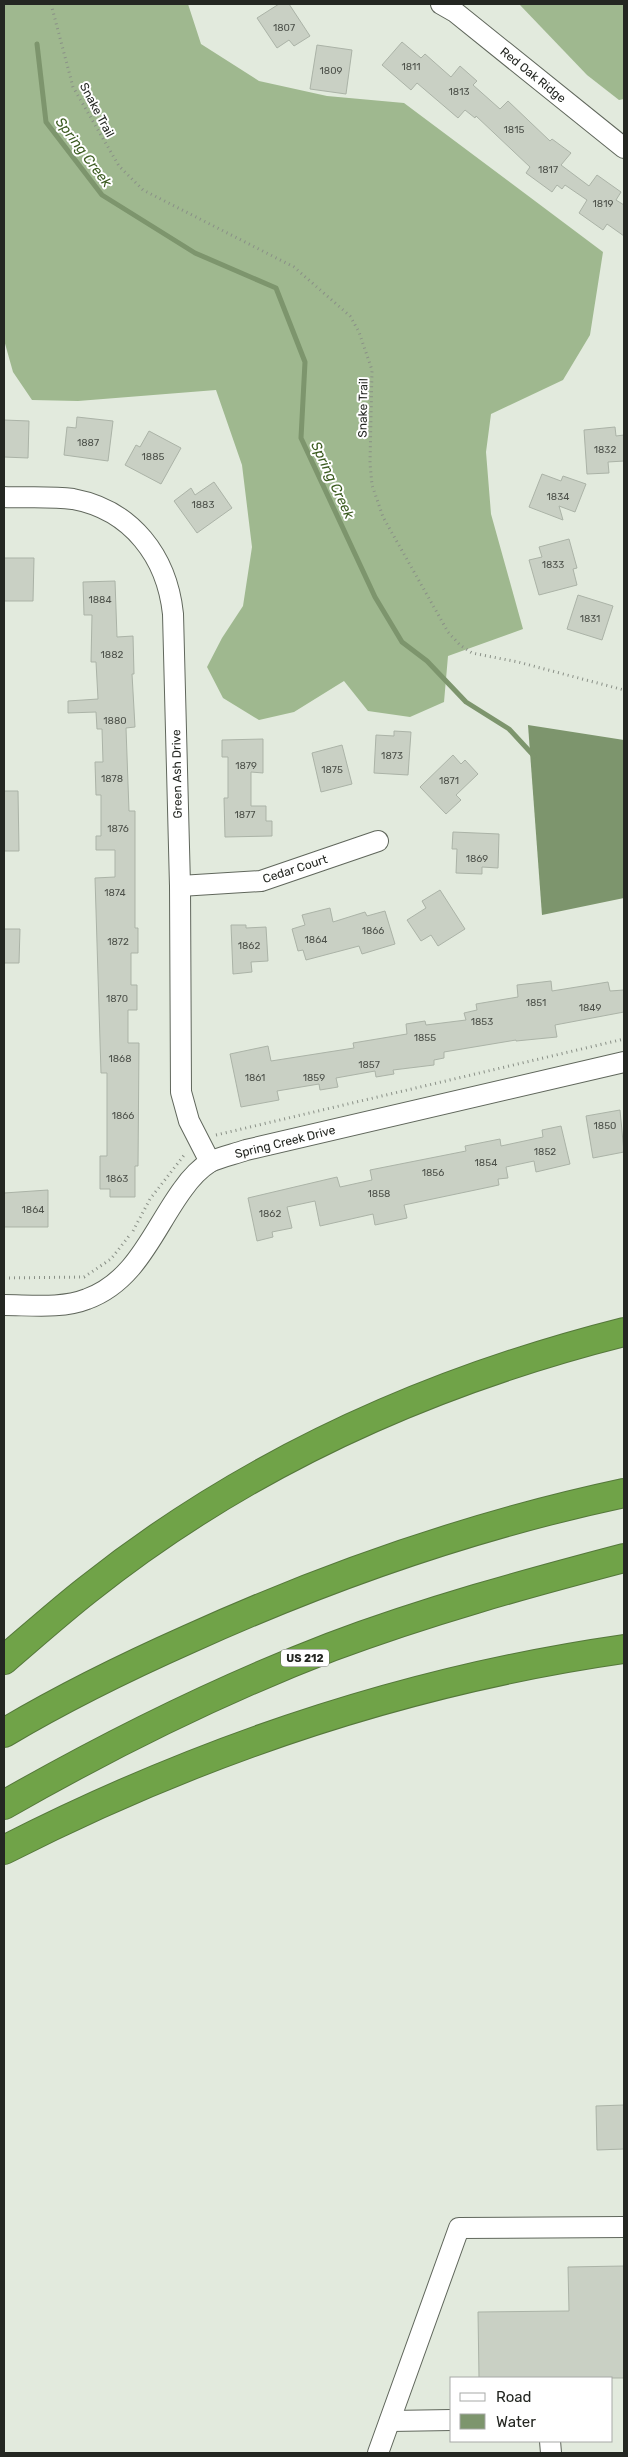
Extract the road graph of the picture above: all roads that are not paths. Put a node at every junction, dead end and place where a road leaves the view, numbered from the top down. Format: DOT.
graph roads {
  1 [pos="441,4"];
  2 [pos="624,148"];
  3 [pos="4,497"];
  4 [pos="378,841"];
  5 [pos="180,886"];
  6 [pos="624,1062"];
  7 [pos="210,1162"];
  8 [pos="4,1305"];
  9 [pos="624,1332"];
  10 [pos="624,1493"];
  11 [pos="624,1558"];
  12 [pos="624,1649"];
  13 [pos="4,1660"];
  14 [pos="4,1733"];
  15 [pos="4,1806"];
  16 [pos="4,1850"];
  17 [pos="624,2227"];
  18 [pos="450,2420"];
  19 [pos="390,2421"];
  20 [pos="378,2453"];
  1 -- 2 [label="street, Red Oak Ridge"];
  3 -- 5 [label="street, Green Ash Drive"];
  4 -- 5 [label="street, Cedar Court"];
  5 -- 7 [label="street, Green Ash Drive"];
  6 -- 7 [label="street, Spring Creek Drive"];
  7 -- 8 [label="street, Spring Creek Drive"];
  9 -- 13 [label="highway"];
  10 -- 14 [label="highway"];
  11 -- 15 [label="highway, US 212"];
  12 -- 16 [label="highway"];
  17 -- 19 [label="street"];
  18 -- 19 [label="street"];
  19 -- 20 [label="street"];
}
